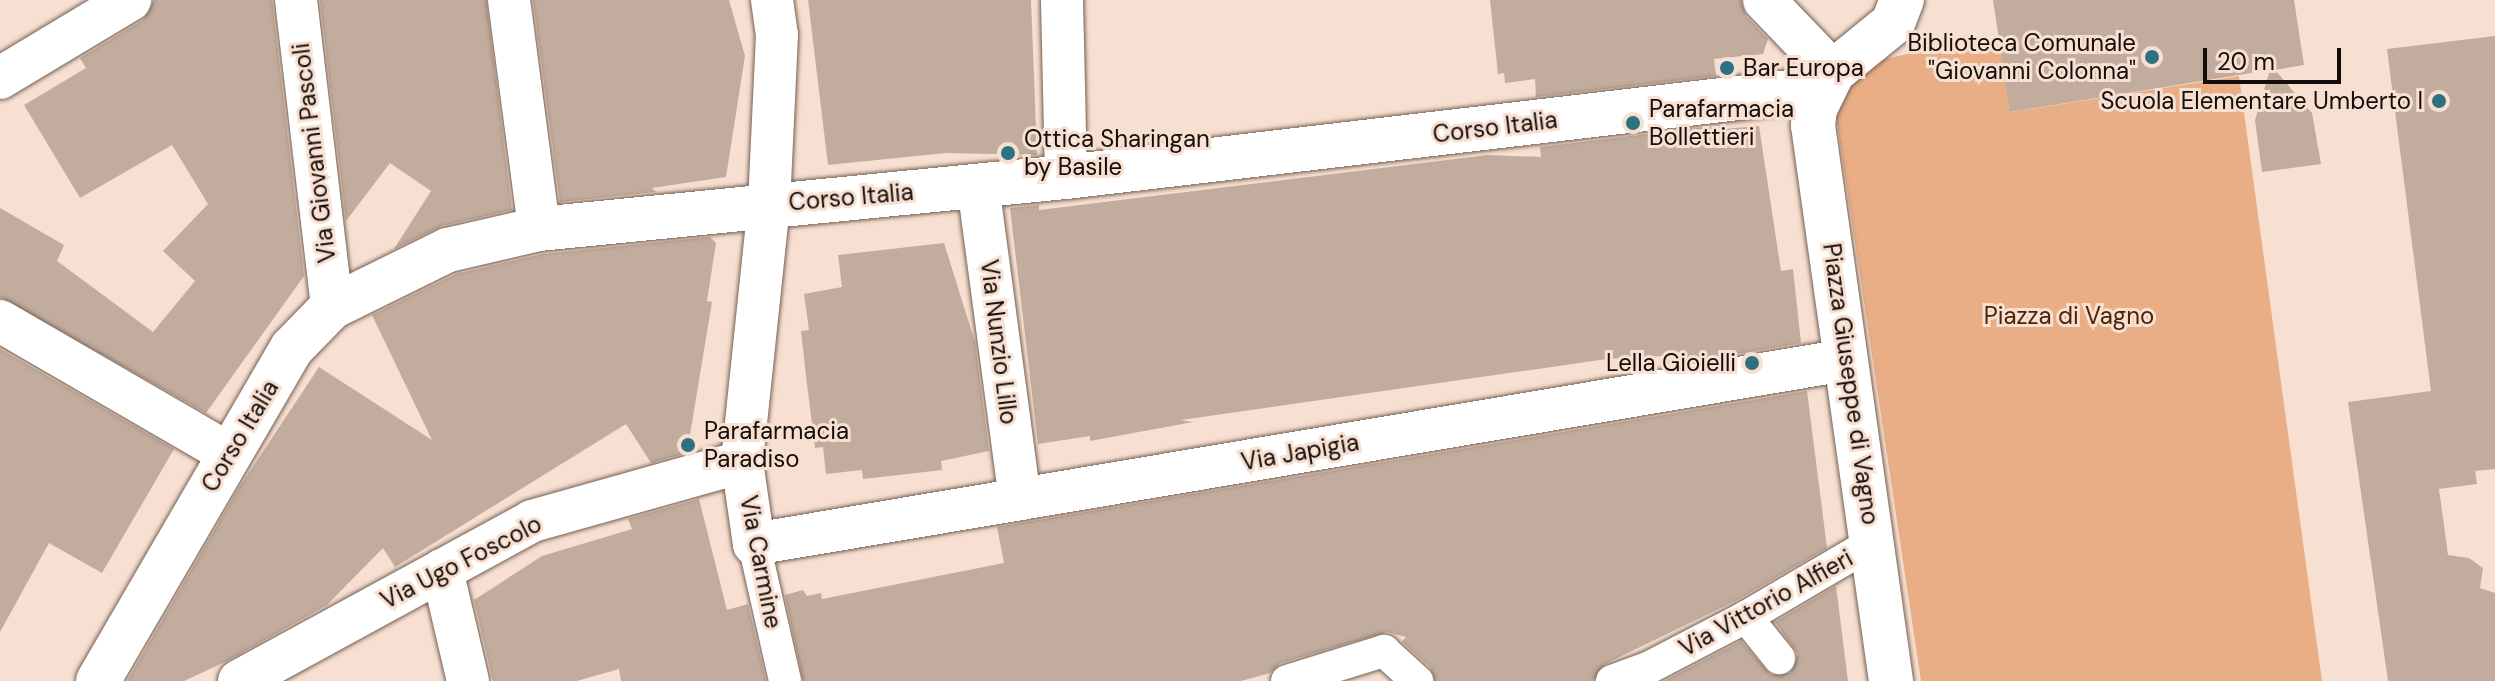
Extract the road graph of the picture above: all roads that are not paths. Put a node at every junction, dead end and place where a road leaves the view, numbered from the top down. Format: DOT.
graph roads {
  1 [pos="130,0"];
  2 [pos="296,0"];
  3 [pos="509,0"];
  4 [pos="772,0"];
  5 [pos="1062,0"];
  6 [pos="1764,0"];
  7 [pos="1902,0"];
  8 [pos="0,78"];
  9 [pos="1828,80"];
  10 [pos="1066,177"];
  11 [pos="978,185"];
  12 [pos="769,204"];
  13 [pos="539,229"];
  14 [pos="332,307"];
  15 [pos="0,321"];
  16 [pos="1845,360"];
  17 [pos="228,453"];
  18 [pos="742,462"];
  19 [pos="1020,499"];
  20 [pos="1874,542"];
  21 [pos="754,544"];
  22 [pos="442,570"];
  23 [pos="1746,617"];
  24 [pos="1779,658"];
  25 [pos="98,681"];
  26 [pos="239,681"];
  27 [pos="468,681"];
  28 [pos="785,681"];
  29 [pos="1287,681"];
  30 [pos="1417,681"];
  31 [pos="1612,681"];
  32 [pos="1891,681"];
  1 -- 8 [label="street"];
  2 -- 14 [label="street, Via Giovanni Pascoli"];
  3 -- 13 [label="street"];
  4 -- 12 [label="street, Via Carmine"];
  5 -- 10 [label="street"];
  6 -- 9 [label="street"];
  7 -- 9 [label="main road"];
  9 -- 10 [label="main road, Corso Italia"];
  9 -- 16 [label="main road, Piazza Giuseppe di Vagno"];
  10 -- 11 [label="main road, Corso Italia"];
  11 -- 12 [label="main road, Corso Italia"];
  11 -- 19 [label="street, Via Nunzio Lillo"];
  12 -- 13 [label="main road, Corso Italia"];
  12 -- 18 [label="street, Via Carmine"];
  13 -- 14 [label="main road, Corso Italia"];
  14 -- 17 [label="main road, Corso Italia"];
  15 -- 17 [label="street"];
  16 -- 19 [label="street, Via Japigia"];
  16 -- 20 [label="main road, Piazza Giuseppe di Vagno"];
  17 -- 25 [label="main road, Corso Italia"];
  18 -- 21 [label="street, Via Carmine"];
  18 -- 22 [label="street, Via Ugo Foscolo"];
  19 -- 21 [label="street, Via Japigia"];
  20 -- 23 [label="street, Via Vittorio Alfieri"];
  20 -- 32 [label="main road, Piazza Giuseppe di Vagno"];
  21 -- 28 [label="street, Via Carmine"];
  22 -- 26 [label="street, Via Ugo Foscolo"];
  22 -- 27 [label="street"];
  23 -- 24 [label="street"];
  23 -- 31 [label="street, Via Vittorio Alfieri"];
  29 -- 30 [label="street"];
}
